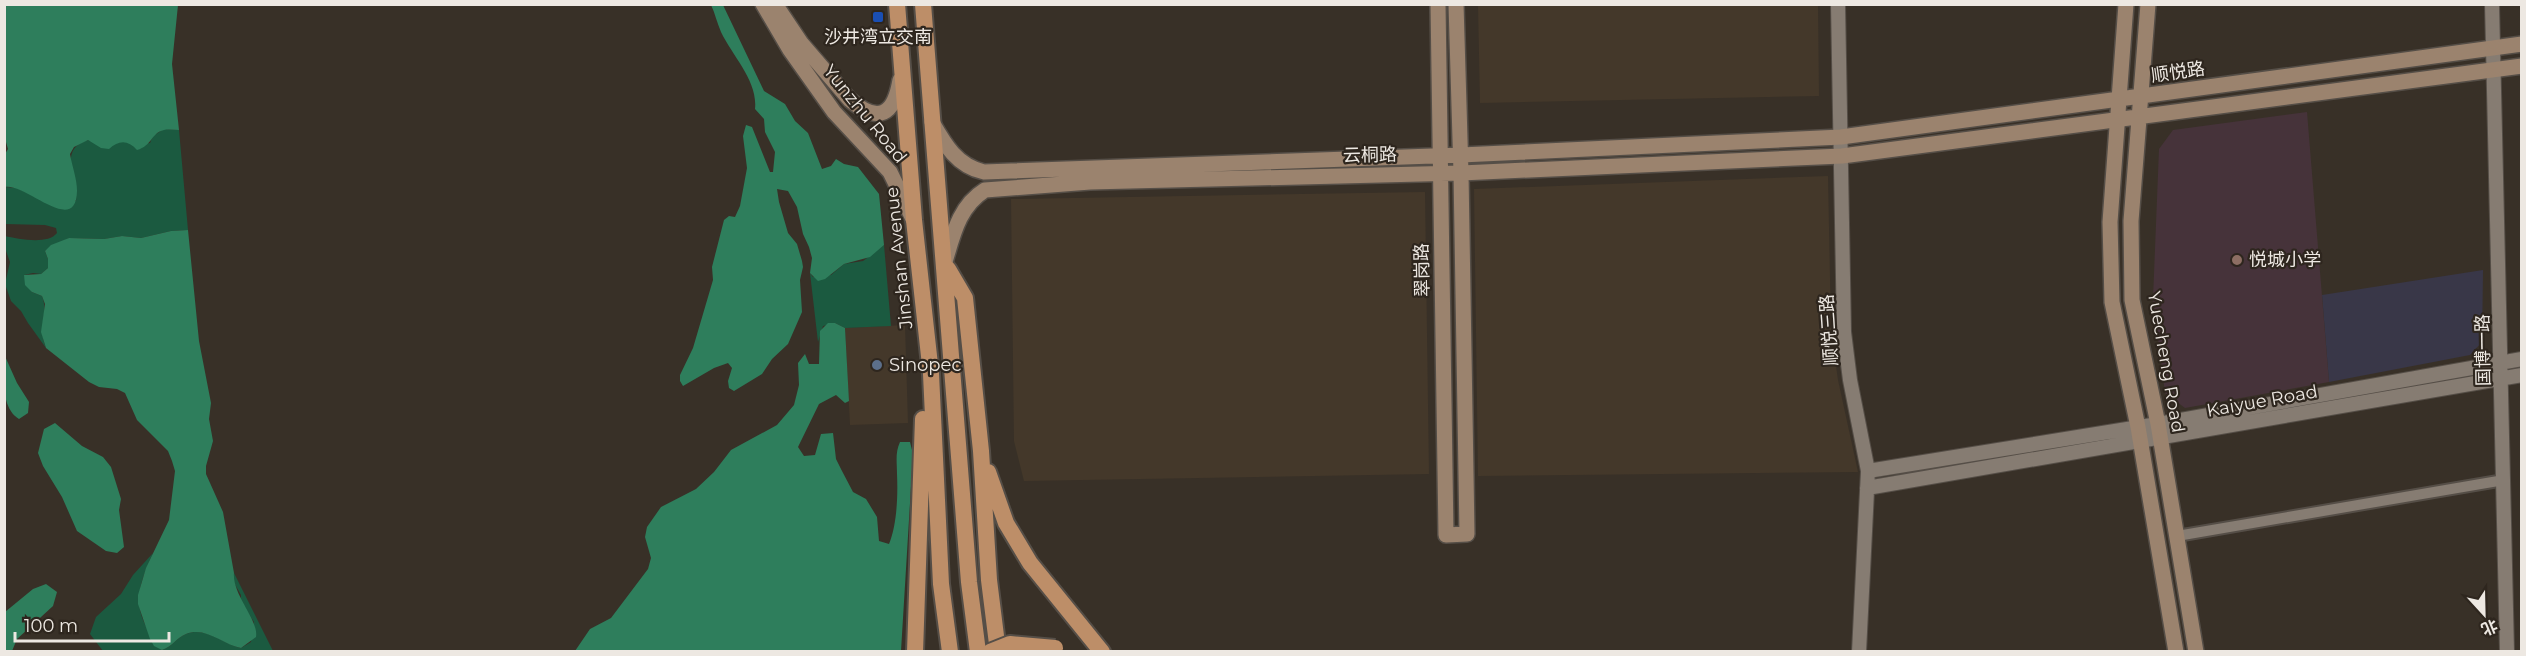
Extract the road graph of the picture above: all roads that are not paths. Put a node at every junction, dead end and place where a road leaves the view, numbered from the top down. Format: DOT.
graph roads {
  1 [pos="763,4"];
  2 [pos="775,4"];
  3 [pos="897,4"];
  4 [pos="923,4"];
  5 [pos="1438,4"];
  6 [pos="1456,4"];
  7 [pos="1838,4"];
  8 [pos="2126,4"];
  9 [pos="2148,4"];
  10 [pos="2492,4"];
  11 [pos="2522,44"];
  12 [pos="2493,48"];
  13 [pos="2522,66"];
  14 [pos="2494,70"];
  15 [pos="902,71"];
  16 [pos="2141,97"];
  17 [pos="2119,99"];
  18 [pos="2140,117"];
  19 [pos="2118,120"];
  20 [pos="931,121"];
  21 [pos="1841,137"];
  22 [pos="1461,155"];
  23 [pos="1440,156"];
  24 [pos="1842,156"];
  25 [pos="1461,173"];
  26 [pos="1441,174"];
  27 [pos="914,220"];
  28 [pos="944,263"];
  29 [pos="926,340"];
  30 [pos="2522,359"];
  31 [pos="2502,363"];
  32 [pos="2522,375"];
  33 [pos="2502,378"];
  34 [pos="2159,430"];
  35 [pos="2139,434"];
  36 [pos="981,452"];
  37 [pos="1868,471"];
  38 [pos="2504,480"];
  39 [pos="1867,488"];
  40 [pos="2176,536"];
  41 [pos="1058,650"];
  42 [pos="913,651"];
  43 [pos="950,651"];
  44 [pos="978,651"];
  45 [pos="990,651"];
  46 [pos="998,651"];
  47 [pos="1102,651"];
  48 [pos="1859,651"];
  49 [pos="2176,651"];
  50 [pos="2196,651"];
  51 [pos="2507,651"];
  1 -- 27 [label="main road, Yunzhu Road"];
  2 -- 15 [label="main road, Yunzhu Road"];
  3 -- 15 [label="highway, Jinshan Avenue"];
  4 -- 20 [label="highway"];
  5 -- 23 [label="main road, 翠岗路"];
  6 -- 22 [label="main road"];
  7 -- 21 [label="street, 顺悦三路"];
  8 -- 17 [label="main road"];
  9 -- 16 [label="main road, Yuecheng Road"];
  10 -- 12 [label="street, 国博一路"];
  11 -- 12 [label="main road, 顺悦路"];
  12 -- 14 [label="street, 国博一路"];
  12 -- 16 [label="main road, 顺悦路"];
  13 -- 14 [label="main road"];
  14 -- 18 [label="main road"];
  14 -- 31 [label="street, 国博一路"];
  15 -- 27 [label="highway, Jinshan Avenue"];
  16 -- 17 [label="main road, 顺悦路"];
  16 -- 18 [label="main road, Yuecheng Road"];
  17 -- 19 [label="main road"];
  17 -- 21 [label="main road, 顺悦路"];
  18 -- 19 [label="main road"];
  18 -- 34 [label="main road, Yuecheng Road"];
  19 -- 24 [label="main road"];
  19 -- 35 [label="main road"];
  20 -- 23 [label="main road, 云桐路"];
  20 -- 28 [label="highway"];
  21 -- 22 [label="main road, 云桐路"];
  21 -- 24 [label="street, 顺悦三路"];
  22 -- 23 [label="main road, 云桐路"];
  22 -- 25 [label="main road"];
  23 -- 26 [label="main road, 翠岗路"];
  24 -- 25 [label="main road, 云桐路"];
  24 -- 37 [label="street, 顺悦三路"];
  25 -- 26 [label="main road, 云桐路"];
  25 -- 26 [label="main road, 翠岗路"];
  26 -- 28 [label="main road, 云桐路"];
  27 -- 29 [label="highway, Jinshan Avenue"];
  28 -- 36 [label="highway"];
  28 -- 44 [label="highway"];
  29 -- 42 [label="highway"];
  29 -- 43 [label="highway, Jinshan Avenue"];
  30 -- 31 [label="street, Kaiyue Road"];
  31 -- 33 [label="street, 国博一路"];
  31 -- 34 [label="street, Kaiyue Road"];
  32 -- 33 [label="street, Kaiyue Road"];
  33 -- 34 [label="street, Kaiyue Road"];
  33 -- 38 [label="street, 国博一路"];
  34 -- 35 [label="street, Kaiyue Road"];
  34 -- 40 [label="main road, Yuecheng Road"];
  35 -- 37 [label="street, Kaiyue Road"];
  35 -- 39 [label="street, Kaiyue Road"];
  35 -- 49 [label="main road"];
  36 -- 46 [label="highway"];
  36 -- 47 [label="highway"];
  37 -- 39 [label="street, 顺悦三路"];
  38 -- 40 [label="street"];
  38 -- 51 [label="street, 国博一路"];
  39 -- 48 [label="street, 顺悦三路"];
  40 -- 50 [label="main road, Yuecheng Road"];
  41 -- 45 [label="highway, bridge"];
}
